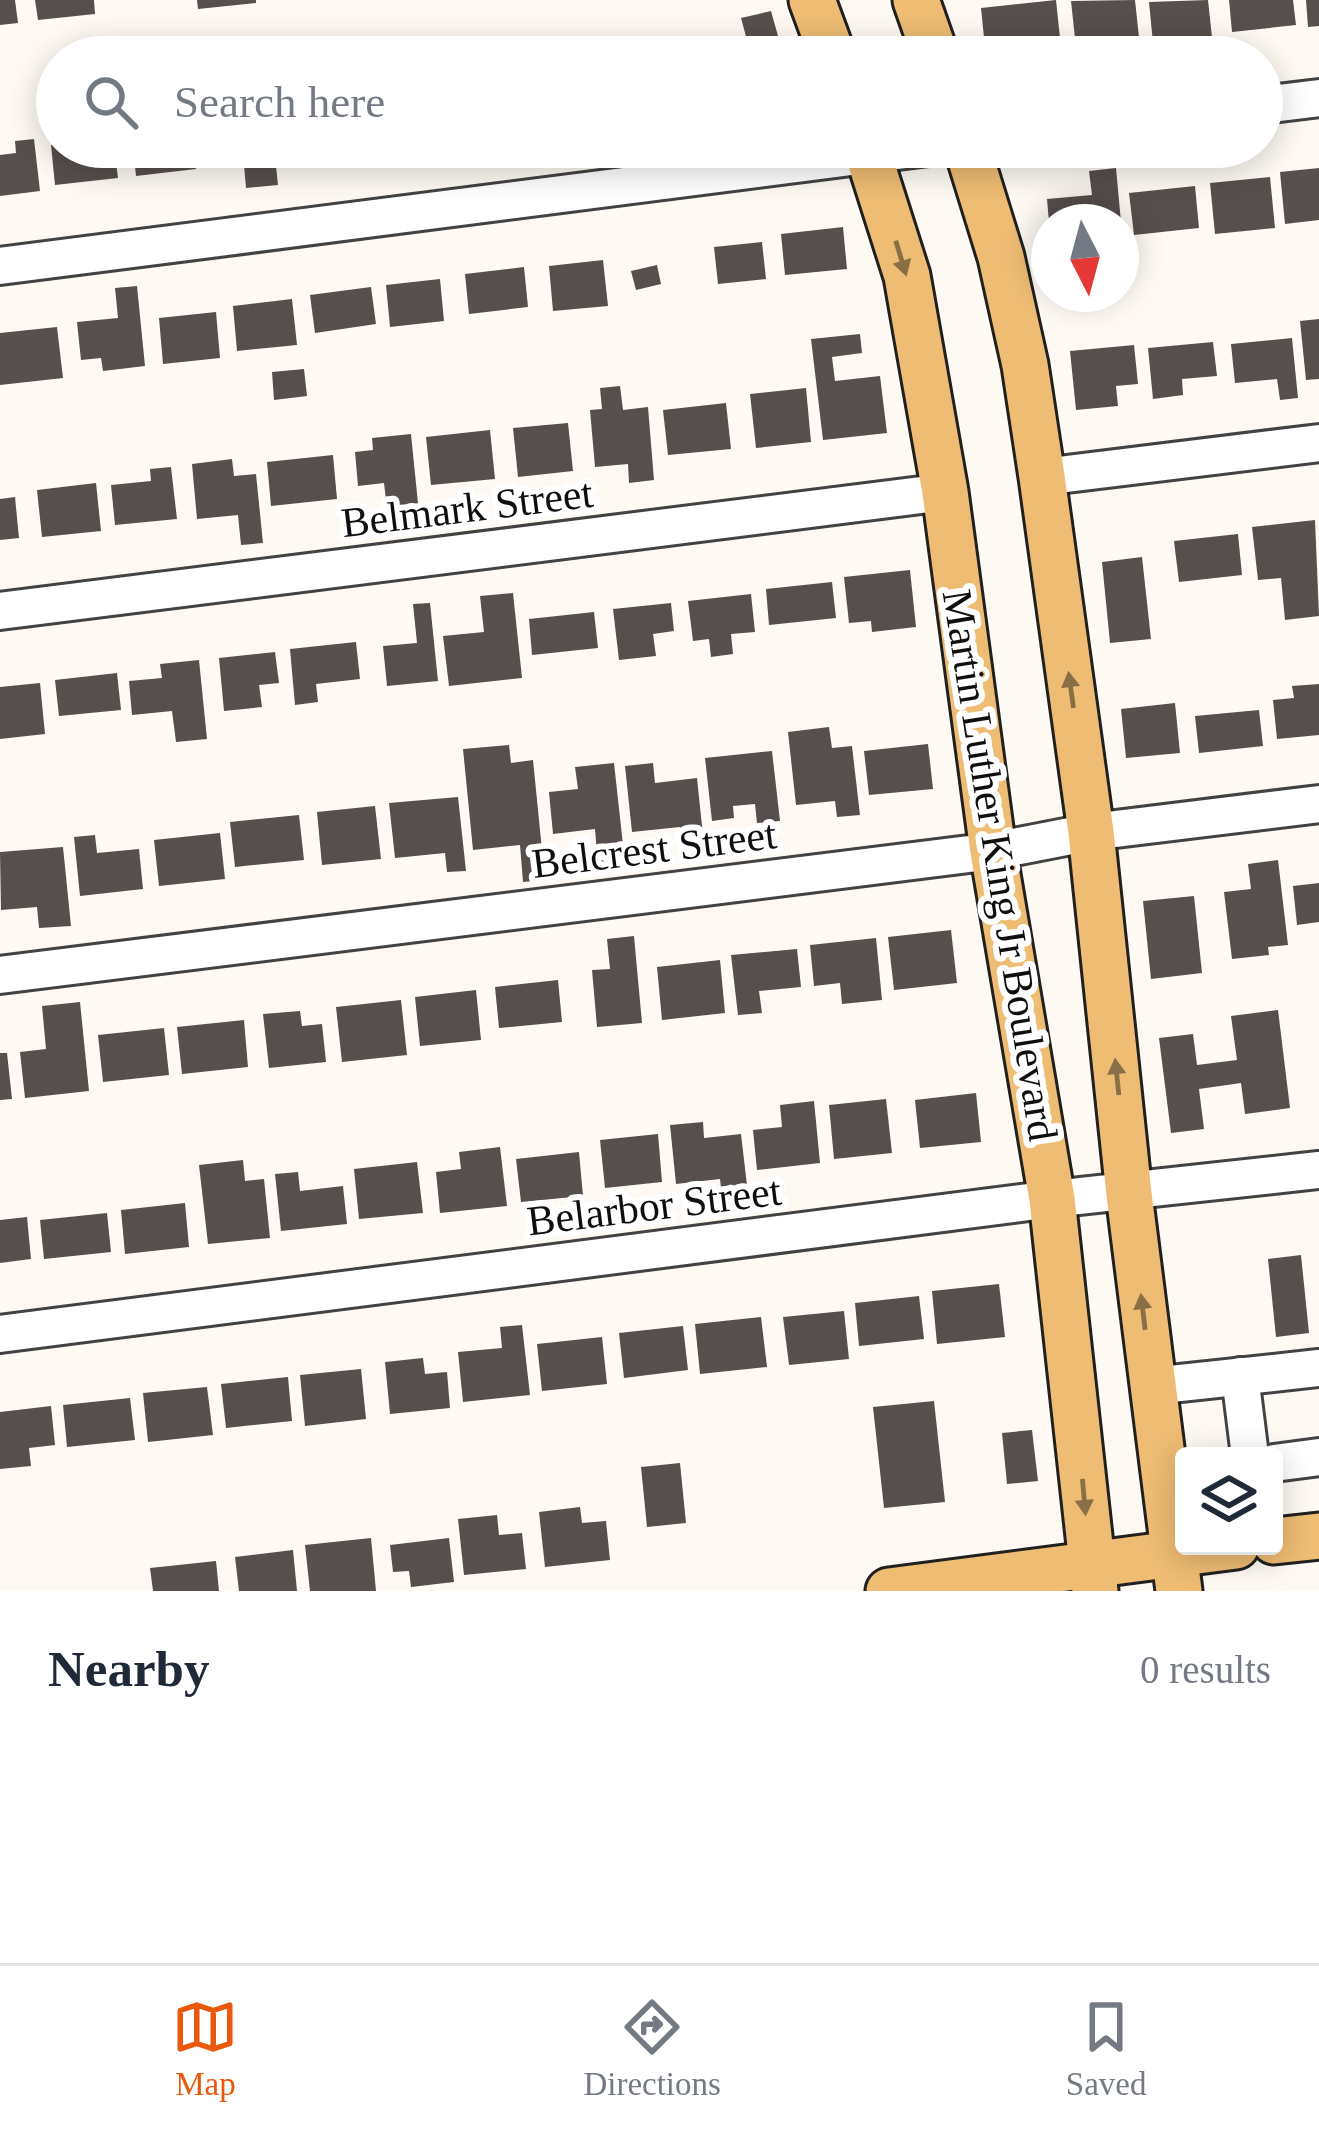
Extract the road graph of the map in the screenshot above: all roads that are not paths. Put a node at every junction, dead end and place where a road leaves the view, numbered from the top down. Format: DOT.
graph roads {
  1 [pos="812,0"];
  2 [pos="916,0"];
  3 [pos="825,36"];
  4 [pos="929,36"];
  5 [pos="1319,98"];
  6 [pos="1283,102"];
  7 [pos="745,168"];
  8 [pos="872,168"];
  9 [pos="974,168"];
  10 [pos="0,266"];
  11 [pos="1319,443"];
  12 [pos="1042,477"];
  13 [pos="945,493"];
  14 [pos="0,610"];
  15 [pos="1319,804"];
  16 [pos="1091,832"];
  17 [pos="993,851"];
  18 [pos="0,975"];
  19 [pos="1319,1171"];
  20 [pos="1129,1194"];
  21 [pos="1052,1199"];
  22 [pos="0,1334"];
  23 [pos="1319,1368"];
  24 [pos="1240,1376"];
  25 [pos="1152,1386"];
  26 [pos="1249,1447"];
  27 [pos="1319,1457"];
  28 [pos="1283,1462"];
  29 [pos="1319,1536"];
  30 [pos="1283,1540"];
  31 [pos="1216,1555"];
  32 [pos="1177,1572"];
  33 [pos="1093,1578"];
  34 [pos="889,1591"];
  1 -- 3 [label="main road"];
  2 -- 4 [label="main road"];
  5 -- 6 [label="street"];
  7 -- 10 [label="street"];
  8 -- 13 [label="main road, Martin Luther King Jr Boulevard, one-way"];
  9 -- 12 [label="main road, Martin Luther King Jr Boulevard"];
  11 -- 12 [label="street"];
  16 -- 12 [label="main road, Martin Luther King Jr Boulevard, one-way"];
  13 -- 14 [label="street, Belmark Street"];
  13 -- 17 [label="main road, Martin Luther King Jr Boulevard"];
  15 -- 16 [label="street, Belcrest Street"];
  16 -- 17 [label="street, Belcrest Street"];
  20 -- 16 [label="main road, Martin Luther King Jr Boulevard, one-way"];
  17 -- 18 [label="street, Belcrest Street"];
  17 -- 21 [label="main road, Martin Luther King Jr Boulevard"];
  19 -- 20 [label="street, Belarbor Street"];
  20 -- 21 [label="street, Belarbor Street"];
  25 -- 20 [label="main road, Martin Luther King Jr Boulevard, one-way"];
  21 -- 22 [label="street, Belarbor Street"];
  21 -- 33 [label="main road, Martin Luther King Jr Boulevard, one-way"];
  23 -- 24 [label="street"];
  24 -- 25 [label="street"];
  24 -- 26 [label="street"];
  25 -- 32 [label="main road, Martin Luther King Jr Boulevard"];
  27 -- 28 [label="street"];
  29 -- 30 [label="main road"];
  31 -- 32 [label="main road"];
  32 -- 33 [label="main road"];
  33 -- 34 [label="main road"];
}
